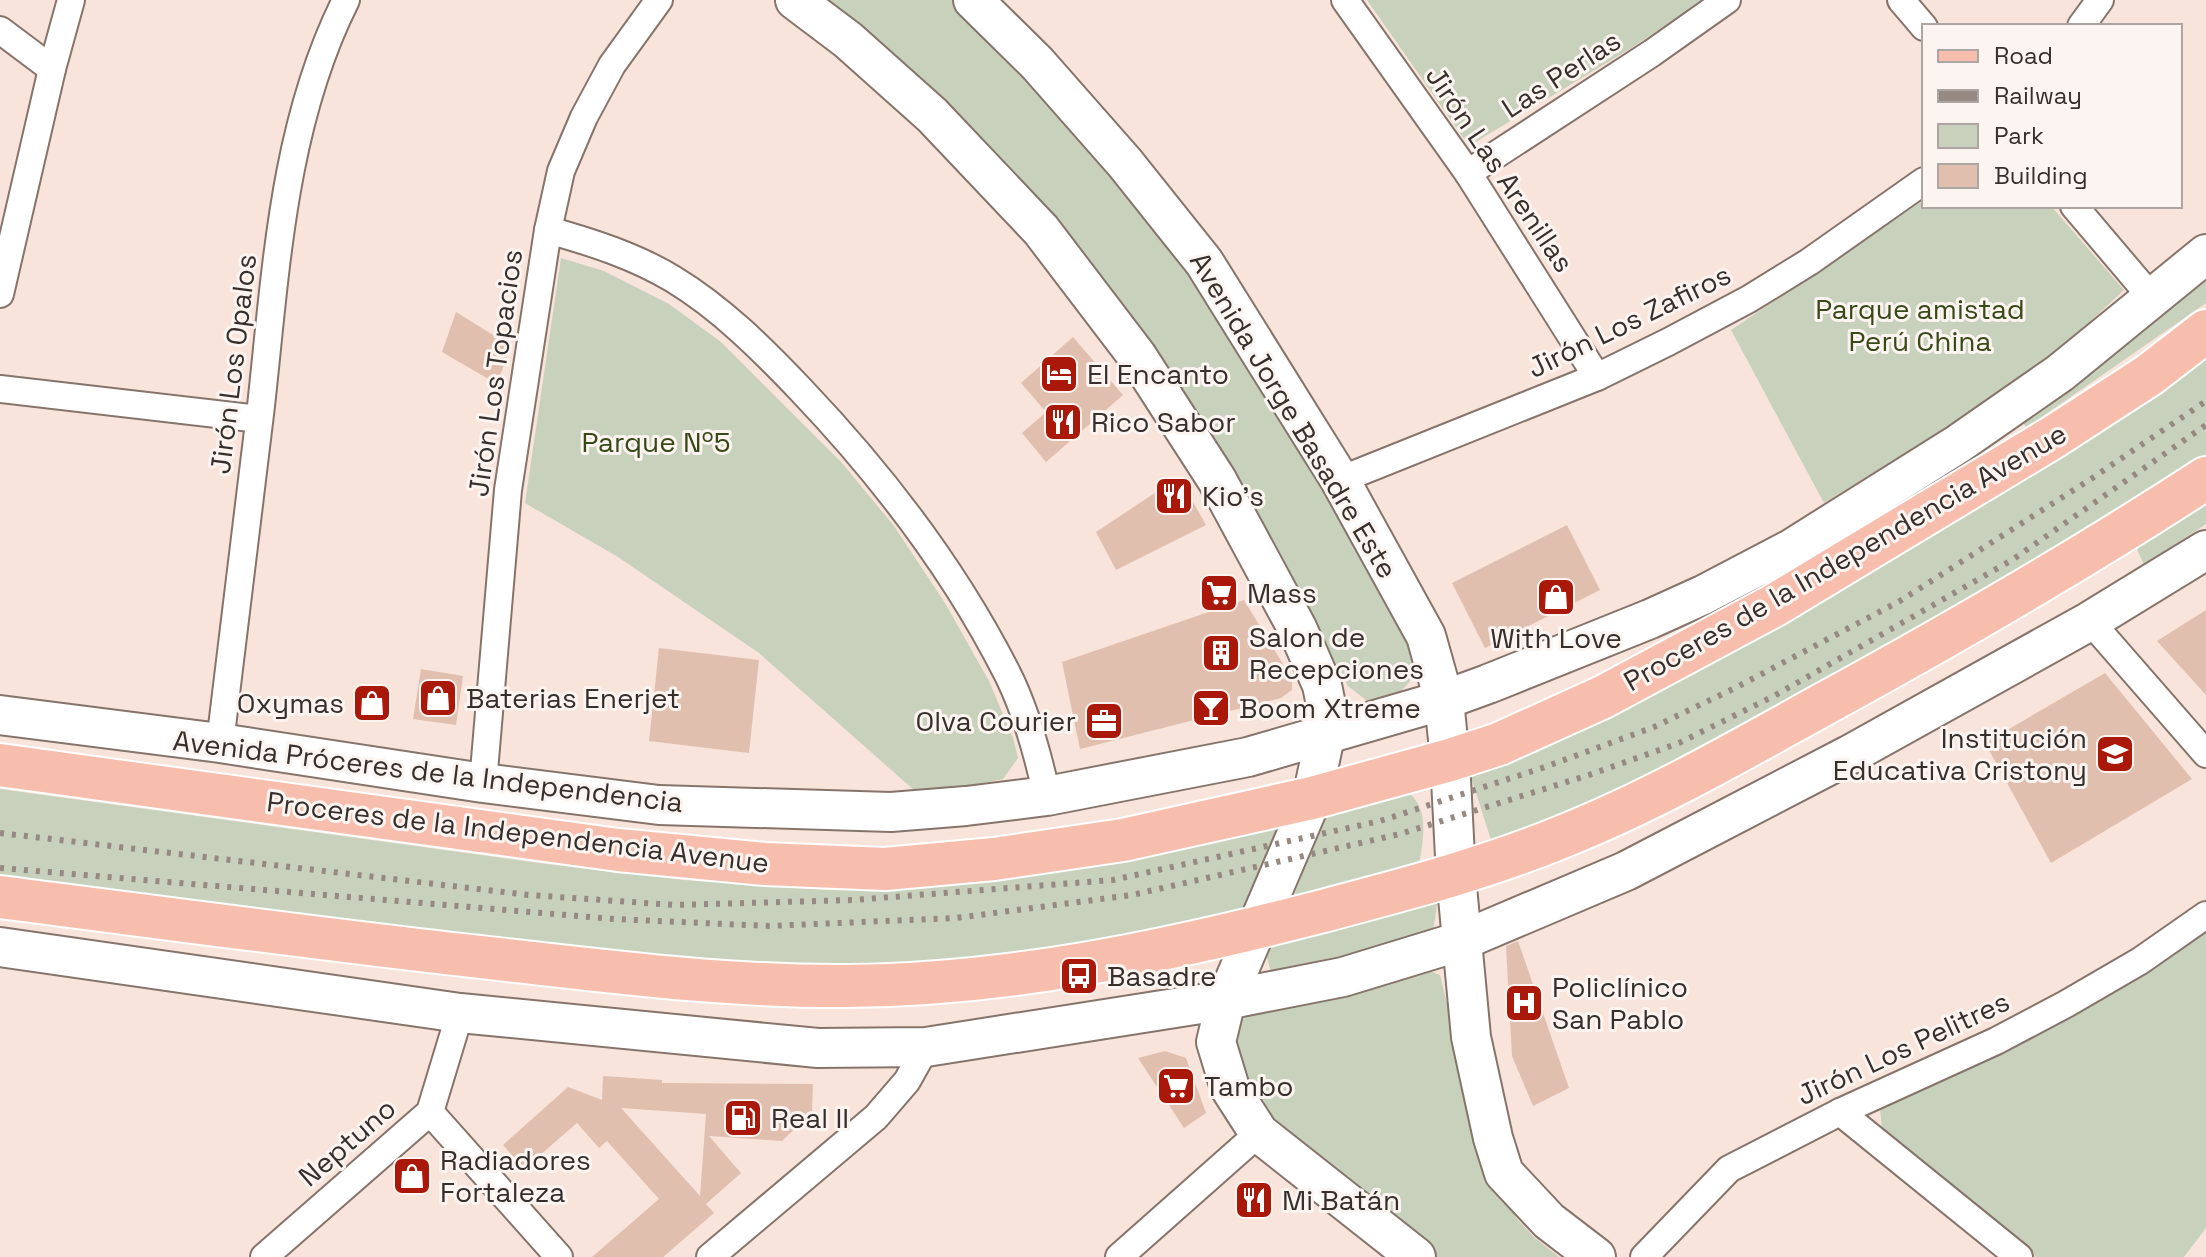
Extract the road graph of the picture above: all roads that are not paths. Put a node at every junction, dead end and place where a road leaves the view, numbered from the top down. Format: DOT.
graph roads {
  1 [pos="71,0"];
  2 [pos="346,0"];
  3 [pos="659,0"];
  4 [pos="795,0"];
  5 [pos="973,0"];
  6 [pos="1345,0"];
  7 [pos="1727,0"];
  8 [pos="1901,0"];
  9 [pos="2100,0"];
  10 [pos="2082,24"];
  11 [pos="1922,25"];
  12 [pos="0,30"];
  13 [pos="52,69"];
  14 [pos="1468,173"];
  15 [pos="1922,182"];
  16 [pos="2076,208"];
  17 [pos="548,230"];
  18 [pos="2206,254"];
  19 [pos="0,294"];
  20 [pos="2152,298"];
  21 [pos="2206,331"];
  22 [pos="1597,377"];
  23 [pos="0,389"];
  24 [pos="259,419"];
  25 [pos="2206,478"];
  26 [pos="1340,480"];
  27 [pos="2206,550"];
  28 [pos="2090,621"];
  29 [pos="1444,700"];
  30 [pos="0,715"];
  31 [pos="1325,736"];
  32 [pos="220,743"];
  33 [pos="2206,754"];
  34 [pos="1450,760"];
  35 [pos="0,765"];
  36 [pos="483,783"];
  37 [pos="1047,796"];
  38 [pos="1312,798"];
  39 [pos="1456,876"];
  40 [pos="0,897"];
  41 [pos="2206,915"];
  42 [pos="1255,929"];
  43 [pos="1461,941"];
  44 [pos="0,947"];
  45 [pos="1226,1000"];
  46 [pos="460,1013"];
  47 [pos="926,1047"];
  48 [pos="430,1112"];
  49 [pos="1840,1112"];
  50 [pos="1259,1133"];
  51 [pos="264,1257"];
  52 [pos="559,1257"];
  53 [pos="710,1257"];
  54 [pos="1119,1257"];
  55 [pos="1416,1257"];
  56 [pos="1596,1257"];
  57 [pos="1644,1257"];
  58 [pos="2019,1257"];
  1 -- 13 [label="street"];
  2 -- 24 [label="street, Jirón Los Opalos"];
  3 -- 17 [label="street, Jirón Los Topacios"];
  4 -- 31 [label="main road"];
  5 -- 26 [label="main road, Avenida Jorge Basadre Este"];
  6 -- 14 [label="street, Jirón Las Arenillas"];
  7 -- 14 [label="street, Las Perlas"];
  8 -- 11 [label="street"];
  9 -- 10 [label="street"];
  12 -- 13 [label="street"];
  13 -- 19 [label="street"];
  14 -- 22 [label="street, Jirón Las Arenillas"];
  15 -- 22 [label="street, Jirón Los Zafiros"];
  16 -- 20 [label="street"];
  17 -- 36 [label="street, Jirón Los Topacios"];
  17 -- 37 [label="street"];
  18 -- 20 [label="main road, Avenida Próceres de la Independencia"];
  20 -- 29 [label="main road, Avenida Próceres de la Independencia"];
  21 -- 34 [label="main road, Proceres de la Independencia Avenue"];
  22 -- 26 [label="street, Jirón Los Zafiros"];
  23 -- 24 [label="street"];
  24 -- 32 [label="street, Jirón Los Opalos"];
  25 -- 39 [label="main road"];
  26 -- 29 [label="main road, Avenida Jorge Basadre Este"];
  27 -- 28 [label="main road"];
  28 -- 33 [label="street"];
  28 -- 43 [label="main road"];
  29 -- 31 [label="main road, Avenida Próceres de la Independencia"];
  29 -- 34 [label="main road, Avenida Jorge Basadre Este"];
  30 -- 32 [label="main road, Avenida Próceres de la Independencia"];
  31 -- 37 [label="main road, Avenida Próceres de la Independencia"];
  31 -- 38 [label="main road"];
  32 -- 36 [label="main road, Avenida Próceres de la Independencia"];
  34 -- 38 [label="main road, Proceres de la Independencia Avenue"];
  34 -- 39 [label="main road, Avenida Jorge Basadre Este"];
  35 -- 38 [label="main road, Proceres de la Independencia Avenue"];
  36 -- 37 [label="main road, Avenida Próceres de la Independencia"];
  38 -- 42 [label="main road"];
  39 -- 42 [label="main road"];
  39 -- 43 [label="main road, Avenida Jorge Basadre Este"];
  40 -- 42 [label="main road"];
  41 -- 49 [label="street, Jirón Los Pelitres"];
  42 -- 45 [label="main road"];
  43 -- 45 [label="main road"];
  43 -- 56 [label="main road, Avenida Jorge Basadre Este"];
  44 -- 46 [label="main road"];
  45 -- 47 [label="main road"];
  45 -- 50 [label="main road"];
  46 -- 47 [label="main road"];
  46 -- 48 [label="street, Neptuno"];
  47 -- 53 [label="street"];
  48 -- 51 [label="street, Neptuno"];
  48 -- 52 [label="street"];
  49 -- 57 [label="street, Jirón Los Pelitres"];
  49 -- 58 [label="street"];
  50 -- 54 [label="street"];
  50 -- 55 [label="main road"];
}
